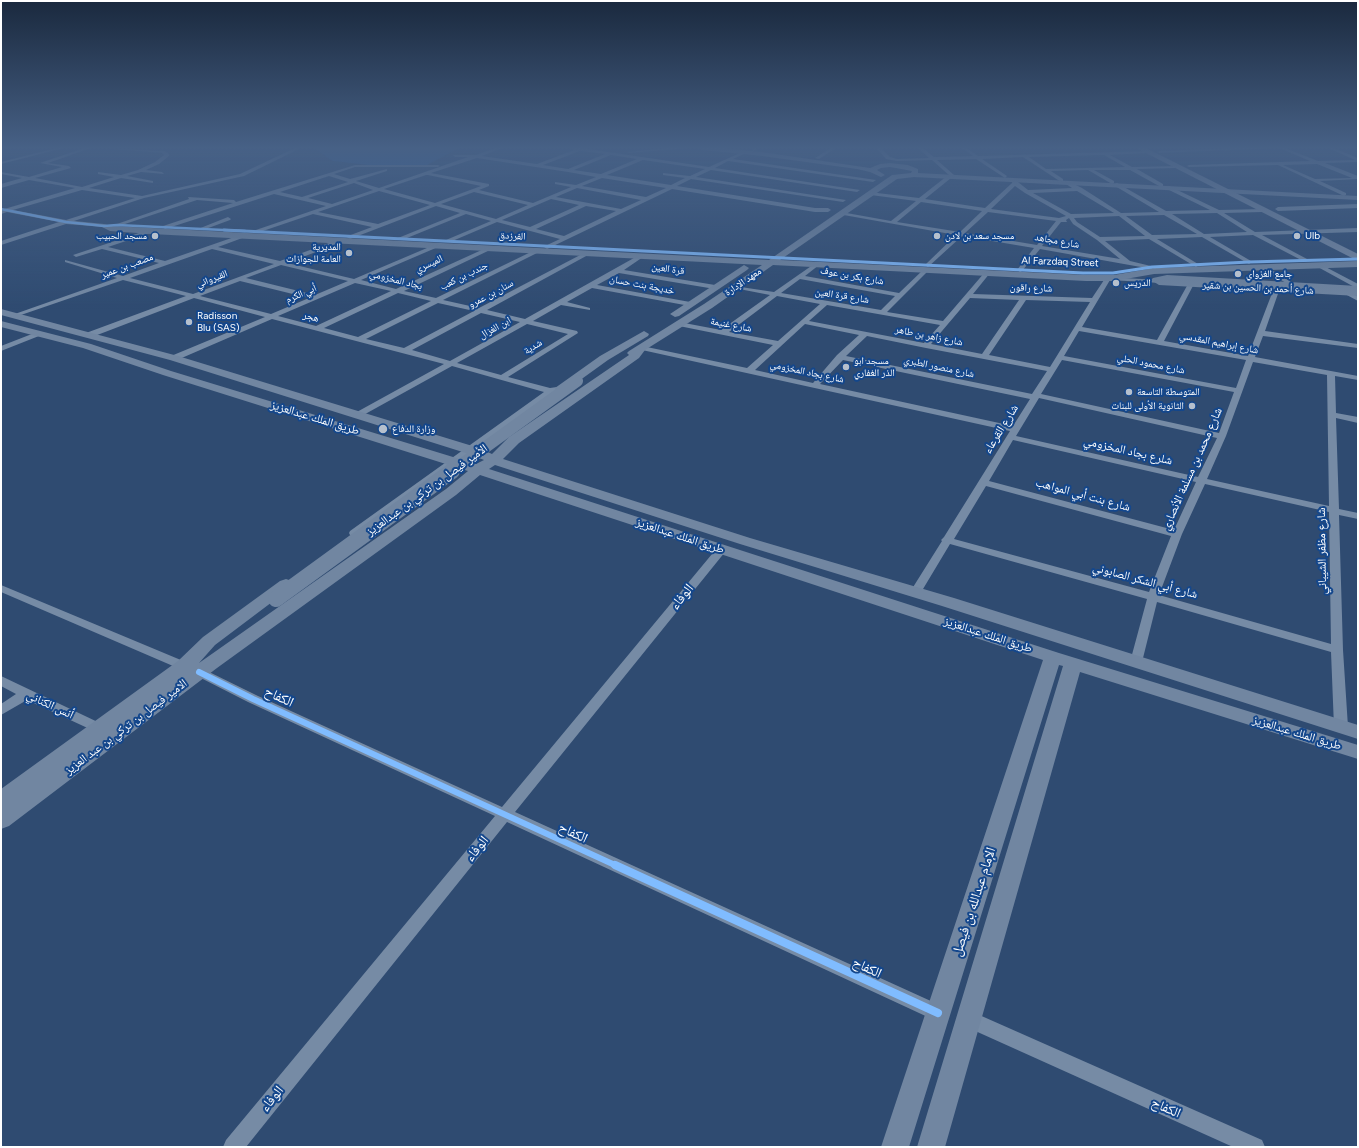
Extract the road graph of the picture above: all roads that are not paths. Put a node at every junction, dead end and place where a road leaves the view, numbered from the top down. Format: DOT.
graph roads {
  1 [pos="33,202"];
  2 [pos="129,202"];
  3 [pos="188,202"];
  4 [pos="233,202"];
  5 [pos="239,202"];
  6 [pos="317,202"];
  7 [pos="347,202"];
  8 [pos="426,202"];
  9 [pos="443,202"];
  10 [pos="521,202"];
  11 [pos="543,202"];
  12 [pos="572,202"];
  13 [pos="641,202"];
  14 [pos="758,202"];
  15 [pos="790,202"];
  16 [pos="840,202"];
  17 [pos="859,202"];
  18 [pos="920,202"];
  19 [pos="933,202"];
  20 [pos="994,202"];
  21 [pos="1044,202"];
  22 [pos="1100,202"];
  23 [pos="1144,202"];
  24 [pos="1197,202"];
  25 [pos="1248,202"];
  26 [pos="1254,202"];
  27 [pos="1258,202"];
  28 [pos="436,204"];
  29 [pos="585,204"];
  30 [pos="535,205"];
  31 [pos="334,206"];
  32 [pos="783,206"];
  33 [pos="1358,206"];
  34 [pos="986,209"];
  35 [pos="1278,209"];
  36 [pos="3,210"];
  37 [pos="1262,210"];
  38 [pos="623,211"];
  39 [pos="1217,211"];
  40 [pos="466,212"];
  41 [pos="314,213"];
  42 [pos="820,214"];
  43 [pos="841,214"];
  44 [pos="1166,214"];
  45 [pos="1121,215"];
  46 [pos="1070,216"];
  47 [pos="1292,216"];
  48 [pos="228,219"];
  49 [pos="497,220"];
  50 [pos="1060,220"];
  51 [pos="66,222"];
  52 [pos="893,222"];
  53 [pos="1075,223"];
  54 [pos="117,225"];
  55 [pos="104,226"];
  56 [pos="377,226"];
  57 [pos="164,227"];
  58 [pos="201,229"];
  59 [pos="531,229"];
  60 [pos="1358,230"];
  61 [pos="151,231"];
  62 [pos="1323,231"];
  63 [pos="255,232"];
  64 [pos="961,233"];
  65 [pos="1253,233"];
  66 [pos="1307,233"];
  67 [pos="244,236"];
  68 [pos="1204,236"];
  69 [pos="350,237"];
  70 [pos="1150,237"];
  71 [pos="564,238"];
  72 [pos="400,239"];
  73 [pos="1099,239"];
  74 [pos="340,241"];
  75 [pos="448,241"];
  76 [pos="2,243"];
  77 [pos="436,246"];
  78 [pos="100,247"];
  79 [pos="212,247"];
  80 [pos="547,247"];
  81 [pos="1039,247"];
  82 [pos="488,248"];
  83 [pos="1358,248"];
  84 [pos="537,251"];
  85 [pos="1358,253"];
  86 [pos="586,254"];
  87 [pos="76,255"];
  88 [pos="641,256"];
  89 [pos="775,256"];
  90 [pos="1358,259"];
  91 [pos="758,260"];
  92 [pos="1305,260"];
  93 [pos="67,261"];
  94 [pos="1128,262"];
  95 [pos="1249,262"];
  96 [pos="165,263"];
  97 [pos="282,263"];
  98 [pos="817,264"];
  99 [pos="1358,264"];
  100 [pos="1196,265"];
  101 [pos="1318,265"];
  102 [pos="927,267"];
  103 [pos="1152,267"];
  104 [pos="1263,267"];
  105 [pos="1020,270"];
  106 [pos="618,271"];
  107 [pos="987,273"];
  108 [pos="799,277"];
  109 [pos="124,278"];
  110 [pos="1097,278"];
  111 [pos="1108,278"];
  112 [pos="241,279"];
  113 [pos="355,281"];
  114 [pos="1159,282"];
  115 [pos="1191,284"];
  116 [pos="1223,284"];
  117 [pos="1294,285"];
  118 [pos="591,286"];
  119 [pos="715,287"];
  120 [pos="736,287"];
  121 [pos="1277,288"];
  122 [pos="1358,288"];
  123 [pos="397,290"];
  124 [pos="1347,293"];
  125 [pos="1358,293"];
  126 [pos="775,294"];
  127 [pos="900,295"];
  128 [pos="196,296"];
  129 [pos="968,296"];
  130 [pos="316,298"];
  131 [pos="1024,298"];
  132 [pos="1358,299"];
  133 [pos="1093,300"];
  134 [pos="436,301"];
  135 [pos="561,302"];
  136 [pos="825,303"];
  137 [pos="690,304"];
  138 [pos="588,309"];
  139 [pos="480,311"];
  140 [pos="1,312"];
  141 [pos="883,312"];
  142 [pos="16,315"];
  143 [pos="272,317"];
  144 [pos="527,322"];
  145 [pos="804,322"];
  146 [pos="1,324"];
  147 [pos="679,324"];
  148 [pos="945,324"];
  149 [pos="1077,328"];
  150 [pos="314,329"];
  151 [pos="574,333"];
  152 [pos="722,333"];
  153 [pos="1260,333"];
  154 [pos="40,334"];
  155 [pos="865,334"];
  156 [pos="90,335"];
  157 [pos="357,340"];
  158 [pos="1160,342"];
  159 [pos="779,344"];
  160 [pos="926,346"];
  161 [pos="1358,346"];
  162 [pos="641,348"];
  163 [pos="1,349"];
  164 [pos="405,351"];
  165 [pos="984,357"];
  166 [pos="1059,357"];
  167 [pos="174,358"];
  168 [pos="604,358"];
  169 [pos="840,358"];
  170 [pos="1250,359"];
  171 [pos="451,364"];
  172 [pos="1052,370"];
  173 [pos="749,371"];
  174 [pos="1331,374"];
  175 [pos="501,378"];
  176 [pos="1358,378"];
  177 [pos="583,383"];
  178 [pos="815,385"];
  179 [pos="550,391"];
  180 [pos="1240,391"];
  181 [pos="1035,396"];
  182 [pos="1332,415"];
  183 [pos="358,416"];
  184 [pos="1358,420"];
  185 [pos="1013,433"];
  186 [pos="493,436"];
  187 [pos="1222,436"];
  188 [pos="514,440"];
  189 [pos="472,451"];
  190 [pos="493,460"];
  191 [pos="454,462"];
  192 [pos="478,469"];
  193 [pos="1200,480"];
  194 [pos="982,482"];
  195 [pos="427,483"];
  196 [pos="447,495"];
  197 [pos="1334,511"];
  198 [pos="1358,516"];
  199 [pos="1176,534"];
  200 [pos="946,540"];
  201 [pos="721,550"];
  202 [pos="849,573"];
  203 [pos="4,592"];
  204 [pos="916,592"];
  205 [pos="282,596"];
  206 [pos="1153,597"];
  207 [pos="1012,643"];
  208 [pos="1337,650"];
  209 [pos="1063,660"];
  210 [pos="1136,662"];
  211 [pos="195,669"];
  212 [pos="1,680"];
  213 [pos="26,694"];
  214 [pos="1,710"];
  215 [pos="1341,726"];
  216 [pos="99,728"];
  217 [pos="1358,732"];
  218 [pos="1358,752"];
  219 [pos="1,800"];
  220 [pos="505,815"];
  221 [pos="1,820"];
  222 [pos="938,1013"];
  223 [pos="968,1019"];
  224 [pos="233,1147"];
  225 [pos="895,1147"];
  226 [pos="931,1147"];
  227 [pos="1255,1147"];
  1 -- 36 [label="street"];
  2 -- 51 [label="street"];
  3 -- 54 [label="street"];
  4 -- 5 [label="street"];
  5 -- 57 [label="street"];
  6 -- 31 [label="street"];
  7 -- 31 [label="street"];
  8 -- 28 [label="street"];
  9 -- 28 [label="street"];
  10 -- 30 [label="street"];
  11 -- 30 [label="street"];
  12 -- 29 [label="street"];
  13 -- 38 [label="street"];
  14 -- 32 [label="street"];
  15 -- 32 [label="street"];
  16 -- 42 [label="main road"];
  17 -- 43 [label="main road, معهد الإدارة"];
  18 -- 52 [label="street"];
  19 -- 34 [label="street"];
  20 -- 34 [label="street"];
  21 -- 46 [label="street"];
  22 -- 45 [label="street"];
  23 -- 44 [label="street"];
  24 -- 39 [label="street"];
  25 -- 37 [label="main road"];
  26 -- 47 [label="main road"];
  27 -- 35 [label="main road"];
  28 -- 40 [label="street"];
  28 -- 56 [label="street"];
  29 -- 38 [label="street"];
  29 -- 59 [label="street"];
  30 -- 49 [label="street"];
  31 -- 41 [label="street"];
  32 -- 42 [label="street"];
  33 -- 35 [label="street"];
  34 -- 50 [label="street"];
  34 -- 64 [label="street"];
  35 -- 47 [label="main road"];
  36 -- 51 [label="street, الفرزدق"];
  37 -- 39 [label="street"];
  37 -- 66 [label="main road"];
  38 -- 71 [label="street"];
  39 -- 44 [label="street"];
  39 -- 65 [label="street"];
  40 -- 49 [label="street"];
  40 -- 72 [label="street"];
  41 -- 56 [label="street"];
  41 -- 63 [label="street"];
  43 -- 52 [label="street, شارع مجاهد"];
  43 -- 89 [label="main road, معهد الإدارة"];
  44 -- 45 [label="street"];
  44 -- 68 [label="street"];
  45 -- 46 [label="street"];
  45 -- 70 [label="street"];
  46 -- 50 [label="street"];
  46 -- 53 [label="street"];
  47 -- 62 [label="main road"];
  48 -- 58 [label="street"];
  49 -- 59 [label="street"];
  49 -- 75 [label="street"];
  50 -- 53 [label="street"];
  50 -- 81 [label="street"];
  51 -- 55 [label="street, الفرزدق"];
  51 -- 76 [label="street"];
  52 -- 64 [label="street, شارع مجاهد"];
  53 -- 73 [label="street"];
  54 -- 55 [label="main road, الفرزدق"];
  54 -- 57 [label="main road, الفرزدق"];
  55 -- 61 [label="main road, الفرزدق"];
  56 -- 69 [label="street"];
  57 -- 58 [label="main road, الفرزدق"];
  58 -- 63 [label="main road, الفرزدق"];
  59 -- 71 [label="street"];
  60 -- 62 [label="street"];
  61 -- 67 [label="main road, الفرزدق"];
  61 -- 78 [label="street"];
  62 -- 66 [label="street"];
  62 -- 83 [label="main road"];
  63 -- 69 [label="main road, الفرزدق"];
  64 -- 81 [label="street, شارع مجاهد"];
  64 -- 102 [label="street"];
  65 -- 66 [label="street"];
  65 -- 68 [label="street"];
  65 -- 92 [label="street"];
  66 -- 85 [label="main road"];
  66 -- 90 [label="main road"];
  67 -- 74 [label="main road, الفرزدق"];
  67 -- 79 [label="street, مصعب بن عمير"];
  68 -- 70 [label="street"];
  68 -- 95 [label="street"];
  69 -- 72 [label="main road, الفرزدق"];
  70 -- 73 [label="street"];
  70 -- 100 [label="street"];
  71 -- 80 [label="street"];
  72 -- 75 [label="main road, الفرزدق"];
  73 -- 94 [label="street"];
  74 -- 77 [label="main road, الفرزدق"];
  74 -- 97 [label="street, القيرواني"];
  75 -- 80 [label="main road, الفرزدق"];
  77 -- 82 [label="main road, الفرزدق"];
  77 -- 113 [label="street, أبي الكرم"];
  78 -- 87 [label="street"];
  78 -- 96 [label="street"];
  79 -- 96 [label="street, مصعب بن عمير"];
  79 -- 97 [label="street, بجاد المخزومي"];
  80 -- 91 [label="main road, الفرزدق"];
  81 -- 94 [label="street, شارع مجاهد"];
  81 -- 105 [label="street"];
  82 -- 84 [label="main road, الفرزدق"];
  82 -- 123 [label="street, الميسري"];
  84 -- 86 [label="main road, الفرزدق"];
  84 -- 134 [label="street, جندب بن كعب"];
  86 -- 88 [label="main road, الفرزدق"];
  86 -- 139 [label="street, سنان بن عمرو"];
  88 -- 91 [label="main road, الفرزدق"];
  88 -- 106 [label="street, ابن الغزال"];
  89 -- 91 [label="main road, Al Farzdaq Street"];
  89 -- 98 [label="main road, Al Farzdaq Street"];
  89 -- 102 [label="main road, Al Farzdaq Street"];
  89 -- 120 [label="main road, معهد الإدارة"];
  90 -- 92 [label="main road, Al Farzdaq Street"];
  91 -- 119 [label="main road, معهد الإدارة"];
  92 -- 95 [label="main road, Al Farzdaq Street"];
  93 -- 109 [label="street, هجر"];
  94 -- 103 [label="street, شارع مجاهد"];
  95 -- 100 [label="main road, Al Farzdaq Street"];
  96 -- 109 [label="street, مصعب بن عمير"];
  97 -- 112 [label="street, القيرواني"];
  97 -- 113 [label="street, بجاد المخزومي"];
  98 -- 102 [label="main road, Al Farzdaq Street"];
  98 -- 108 [label="street"];
  99 -- 101 [label="main road, Al Farzdaq Street"];
  100 -- 103 [label="main road, Al Farzdaq Street"];
  101 -- 104 [label="main road, Al Farzdaq Street"];
  101 -- 122 [label="street"];
  102 -- 105 [label="main road, Al Farzdaq Street"];
  102 -- 107 [label="main road, Al Farzdaq Street"];
  102 -- 127 [label="street"];
  103 -- 105 [label="main road, Al Farzdaq Street"];
  104 -- 110 [label="main road, Al Farzdaq Street"];
  104 -- 117 [label="street"];
  106 -- 118 [label="street, ابن الغزال"];
  106 -- 119 [label="street, قرة العين"];
  107 -- 110 [label="main road, Al Farzdaq Street"];
  107 -- 129 [label="street"];
  108 -- 126 [label="street"];
  108 -- 127 [label="street, شارع بكر بن عوف"];
  109 -- 128 [label="street, هجر"];
  109 -- 142 [label="street, مصعب بن عمير"];
  110 -- 111 [label="street, شارع أحمد بن الحسين بن شقير"];
  111 -- 114 [label="street, شارع أحمد بن الحسين بن شقير"];
  111 -- 133 [label="street, شارع القرعاء"];
  112 -- 128 [label="street, القيرواني"];
  112 -- 130 [label="street"];
  113 -- 123 [label="street, بجاد المخزومي"];
  113 -- 130 [label="street, أبي الكرم"];
  114 -- 115 [label="main road, شارع أحمد بن الحسين بن شقير"];
  114 -- 116 [label="main road, شارع أحمد بن الحسين بن شقير"];
  115 -- 116 [label="main road, شارع أحمد بن الحسين بن شقير"];
  115 -- 158 [label="street"];
  116 -- 117 [label="main road, شارع أحمد بن الحسين بن شقير"];
  116 -- 121 [label="main road, شارع أحمد بن الحسين بن شقير"];
  117 -- 122 [label="main road, شارع أحمد بن الحسين بن شقير"];
  118 -- 135 [label="street, ابن الغزال"];
  118 -- 137 [label="street, خديجة بنت حسان"];
  119 -- 137 [label="main road, معهد الإدارة"];
  120 -- 126 [label="street, شارع قرة العين"];
  120 -- 147 [label="main road, معهد الإدارة"];
  121 -- 124 [label="main road, شارع أحمد بن الحسين بن شقير"];
  121 -- 153 [label="street, شارع محمد بن مسلمة الأنصاري"];
  123 -- 134 [label="street, بجاد المخزومي"];
  123 -- 150 [label="street, الميسري"];
  124 -- 125 [label="main road, شارع أحمد بن الحسين بن شقير"];
  124 -- 132 [label="street"];
  126 -- 136 [label="street, شارع قرة العين"];
  126 -- 152 [label="street"];
  127 -- 141 [label="street"];
  128 -- 143 [label="street, هجر"];
  128 -- 156 [label="street, القيرواني"];
  129 -- 131 [label="street, شارع راقون"];
  129 -- 148 [label="street"];
  130 -- 143 [label="street, أبي الكرم"];
  131 -- 133 [label="street, شارع راقون"];
  131 -- 165 [label="street"];
  133 -- 149 [label="street, شارع القرعاء"];
  134 -- 139 [label="street, بجاد المخزومي"];
  134 -- 157 [label="street, جندب بن كعب"];
  135 -- 138 [label="street"];
  135 -- 144 [label="street, ابن الغزال"];
  136 -- 141 [label="street, شارع قرة العين"];
  136 -- 145 [label="street"];
  137 -- 168 [label="main road, معهد الإدارة"];
  139 -- 144 [label="street, بجاد المخزومي"];
  139 -- 164 [label="street, سنان بن عمرو"];
  140 -- 142 [label="main road, طريق الملك عبدالعزيز"];
  141 -- 148 [label="street, شارع قرة العين"];
  142 -- 156 [label="main road, طريق الملك عبدالعزيز"];
  143 -- 150 [label="street, هجر"];
  143 -- 167 [label="street, أبي الكرم"];
  144 -- 151 [label="street, بجاد المخزومي"];
  144 -- 171 [label="street, ابن الغزال"];
  145 -- 155 [label="street, شارع زاهر بن طاهر"];
  145 -- 159 [label="street"];
  146 -- 154 [label="main road, طريق الملك عبدالعزيز"];
  147 -- 152 [label="street, شارع غنيمة"];
  147 -- 162 [label="main road, معهد الإدارة"];
  148 -- 160 [label="street"];
  149 -- 158 [label="street, شارع إبراهيم المقدسي"];
  149 -- 166 [label="street, شارع القرعاء"];
  150 -- 157 [label="street, هجر"];
  151 -- 175 [label="street, شدية"];
  152 -- 159 [label="street, شارع غنيمة"];
  153 -- 161 [label="street"];
  153 -- 170 [label="street, شارع محمد بن مسلمة الأنصاري"];
  154 -- 163 [label="street"];
  154 -- 191 [label="main road, طريق الملك عبدالعزيز"];
  155 -- 160 [label="street, شارع زاهر بن طاهر"];
  155 -- 169 [label="street"];
  156 -- 167 [label="main road, طريق الملك عبدالعزيز"];
  157 -- 164 [label="street, هجر"];
  158 -- 170 [label="street, شارع إبراهيم المقدسي"];
  159 -- 173 [label="street"];
  160 -- 165 [label="street, شارع زاهر بن طاهر"];
  162 -- 173 [label="street, شارع بجاد المخزومي"];
  162 -- 177 [label="main road, معهد الإدارة"];
  162 -- 188 [label="main road"];
  164 -- 171 [label="street, هجر"];
  165 -- 172 [label="street, شارع زاهر بن طاهر"];
  166 -- 172 [label="street, شارع القرعاء"];
  166 -- 180 [label="street, شارع محمود الحلي"];
  167 -- 183 [label="main road, طريق الملك عبدالعزيز"];
  168 -- 177 [label="main road, معهد الإدارة"];
  168 -- 179 [label="street"];
  168 -- 186 [label="main road"];
  169 -- 178 [label="street"];
  169 -- 181 [label="street, شارع منصور الطبري"];
  170 -- 174 [label="street, شارع إبراهيم المقدسي"];
  170 -- 180 [label="street, شارع محمد بن مسلمة الأنصاري"];
  171 -- 175 [label="street, هجر"];
  171 -- 183 [label="street, ابن الغزال"];
  172 -- 181 [label="street, شارع القرعاء"];
  173 -- 178 [label="street, شارع بجاد المخزومي"];
  174 -- 176 [label="street, شارع إبراهيم المقدسي"];
  174 -- 182 [label="street, شارع مظفر الشيباني"];
  175 -- 179 [label="street, هجر"];
  177 -- 205 [label="main road"];
  178 -- 185 [label="street, شارع بجاد المخزومي"];
  179 -- 189 [label="street"];
  180 -- 187 [label="street, شارع محمد بن مسلمة الأنصاري"];
  181 -- 185 [label="street, شارع القرعاء"];
  181 -- 187 [label="street, شارع منصور الطبري"];
  182 -- 184 [label="street"];
  182 -- 197 [label="street, شارع مظفر الشيباني"];
  183 -- 189 [label="main road, طريق الملك عبدالعزيز"];
  185 -- 193 [label="street, شلرع بجاد المخزومي"];
  185 -- 194 [label="street, شارع القرعاء"];
  186 -- 188 [label="main road"];
  186 -- 189 [label="main road"];
  187 -- 193 [label="street, شارع محمد بن مسلمة الأنصاري"];
  188 -- 190 [label="main road"];
  189 -- 190 [label="main road, طريق الملك عبدالعزيز"];
  189 -- 191 [label="main road"];
  190 -- 192 [label="main road"];
  190 -- 202 [label="main road, طريق الملك عبدالعزيز"];
  191 -- 192 [label="main road, طريق الملك عبدالعزيز"];
  191 -- 195 [label="main road"];
  191 -- 205 [label="street"];
  192 -- 196 [label="main road"];
  192 -- 201 [label="main road, طريق الملك عبدالعزيز"];
  193 -- 197 [label="street, شلرع بجاد المخزومي"];
  193 -- 199 [label="street, شارع محمد بن مسلمة الأنصاري"];
  194 -- 199 [label="street, شارع بنت أبي المواهب"];
  194 -- 200 [label="street, شارع القرعاء"];
  195 -- 196 [label="main road"];
  195 -- 205 [label="main road"];
  196 -- 211 [label="main road"];
  197 -- 198 [label="street, شلرع بجاد المخزومي"];
  197 -- 208 [label="street, شارع مظفر الشيباني"];
  199 -- 206 [label="street, شارع محمد بن مسلمة الأنصاري"];
  200 -- 204 [label="street, شارع القرعاء"];
  200 -- 206 [label="street, شارع أبي الشكر الصابوني"];
  201 -- 207 [label="main road, طريق الملك عبدالعزيز"];
  201 -- 220 [label="street, الوفاء"];
  202 -- 204 [label="main road, طريق الملك عبدالعزيز"];
  202 -- 207 [label="main road"];
  203 -- 211 [label="street, الكفاح"];
  204 -- 210 [label="main road, طريق الملك عبدالعزيز"];
  205 -- 211 [label="main road, الامير فيصل بن تركي بن عبد العزيز"];
  206 -- 208 [label="street, شارع أبي الشكر الصابوني"];
  206 -- 210 [label="street, شارع محمد بن مسلمة الأنصاري"];
  207 -- 209 [label="main road, طريق الملك عبدالعزيز"];
  208 -- 215 [label="street, شارع مظفر الشيباني"];
  209 -- 218 [label="main road, طريق الملك عبدالعزيز"];
  209 -- 222 [label="main road, الإمام عبدالله بن فيصل"];
  209 -- 223 [label="main road, الإمام عبدالله بن فيصل"];
  210 -- 215 [label="main road, طريق الملك عبدالعزيز"];
  211 -- 216 [label="main road, الامير فيصل بن تركي بن عبد العزيز"];
  211 -- 220 [label="street, الكفاح"];
  211 -- 221 [label="main road, الامير فيصل بن تركي بن عبد العزيز"];
  212 -- 213 [label="street, أنس الكناني"];
  213 -- 214 [label="street"];
  213 -- 216 [label="street, أنس الكناني"];
  215 -- 217 [label="main road, طريق الملك عبدالعزيز"];
  216 -- 219 [label="main road, الامير فيصل بن تركي بن عبد العزيز"];
  220 -- 222 [label="street, الكفاح"];
  220 -- 224 [label="street, الوفاء"];
  222 -- 225 [label="main road, الإمام عبدالله بن فيصل"];
  223 -- 226 [label="main road, الإمام عبدالله بن فيصل"];
  223 -- 227 [label="street, الكفاح"];
}
